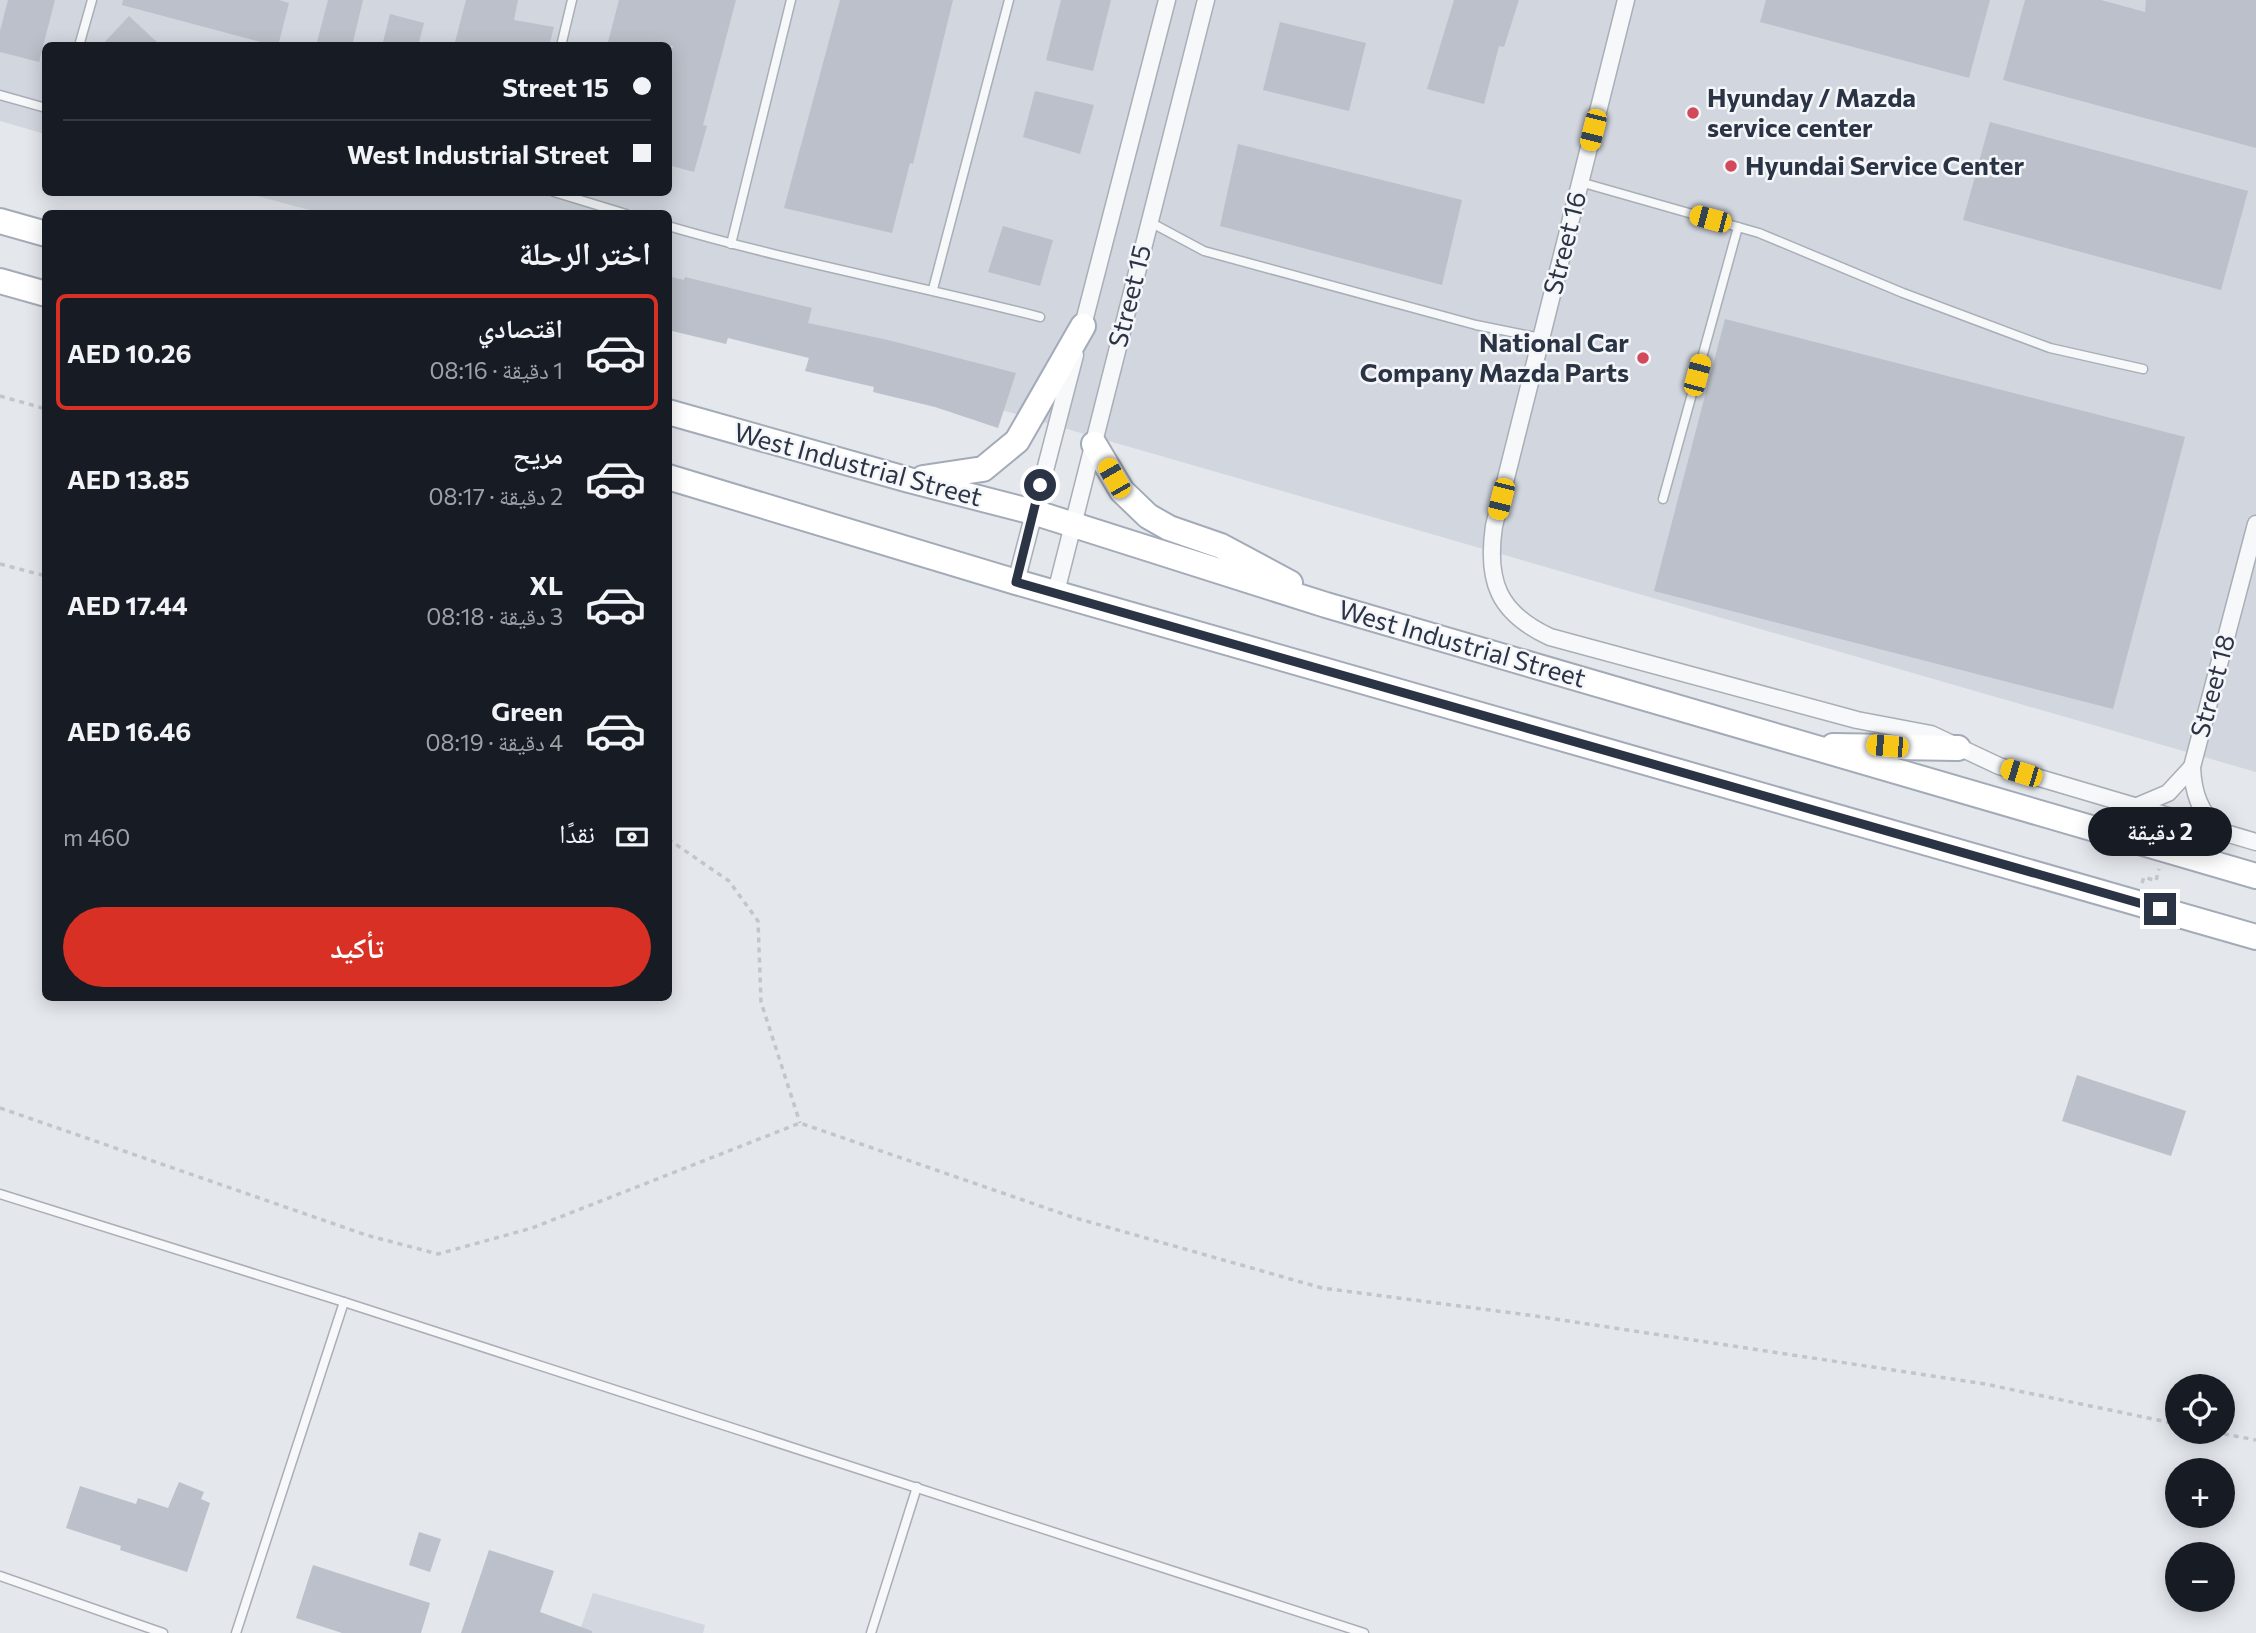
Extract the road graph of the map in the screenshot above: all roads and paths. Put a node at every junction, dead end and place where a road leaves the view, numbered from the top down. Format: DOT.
graph roads {
  1 [pos="92,0"];
  2 [pos="572,0"];
  3 [pos="791,0"];
  4 [pos="1009,0"];
  5 [pos="1167,0"];
  6 [pos="1206,0"];
  7 [pos="1626,0"];
  8 [pos="80,42"];
  9 [pos="562,42"];
  10 [pos="0,95"];
  11 [pos="42,107"];
  12 [pos="1580,182"];
  13 [pos="567,196"];
  14 [pos="613,210"];
  15 [pos="0,221"];
  16 [pos="1148,221"];
  17 [pos="672,227"];
  18 [pos="1738,227"];
  19 [pos="42,233"];
  20 [pos="730,244"];
  21 [pos="0,281"];
  22 [pos="933,289"];
  23 [pos="42,293"];
  24 [pos="1040,317"];
  25 [pos="1083,326"];
  26 [pos="1541,338"];
  27 [pos="2143,369"];
  28 [pos="0,396"];
  29 [pos="42,408"];
  30 [pos="672,413"];
  31 [pos="1094,444"];
  32 [pos="672,478"];
  33 [pos="909,480"];
  34 [pos="1663,499"];
  35 [pos="1033,512"];
  36 [pos="1072,524"];
  37 [pos="2256,524"];
  38 [pos="1494,526"];
  39 [pos="0,564"];
  40 [pos="42,575"];
  41 [pos="1016,582"];
  42 [pos="1056,592"];
  43 [pos="1326,605"];
  44 [pos="1812,747"];
  45 [pos="1958,748"];
  46 [pos="2192,767"];
  47 [pos="2135,807"];
  48 [pos="2219,831"];
  49 [pos="672,842"];
  50 [pos="2256,842"];
  51 [pos="2256,876"];
  52 [pos="2256,937"];
  53 [pos="0,1108"];
  54 [pos="800,1123"];
  55 [pos="0,1194"];
  56 [pos="344,1301"];
  57 [pos="2165,1422"];
  58 [pos="2235,1436"];
  59 [pos="2256,1440"];
  60 [pos="917,1487"];
  61 [pos="0,1576"];
  62 [pos="163,1633"];
  63 [pos="236,1633"];
  64 [pos="871,1633"];
  65 [pos="1364,1633"];
  1 -- 8 [label="lane"];
  2 -- 9 [label="lane"];
  3 -- 20 [label="lane"];
  4 -- 22 [label="lane"];
  5 -- 25 [label="street, Street 15"];
  6 -- 16 [label="street, Street 15"];
  7 -- 12 [label="street, Street 16"];
  10 -- 11 [label="lane"];
  12 -- 18 [label="lane"];
  12 -- 26 [label="street, Street 16"];
  13 -- 14 [label="lane"];
  15 -- 19 [label="main road"];
  16 -- 26 [label="lane"];
  16 -- 31 [label="street, Street 15"];
  17 -- 20 [label="lane"];
  18 -- 27 [label="lane"];
  18 -- 34 [label="lane"];
  20 -- 22 [label="lane"];
  21 -- 23 [label="main road"];
  22 -- 24 [label="lane"];
  25 -- 33 [label="main road"];
  25 -- 35 [label="street, Street 15"];
  26 -- 38 [label="street, Street 16"];
  28 -- 29 [label="path"];
  30 -- 33 [label="main road, West Industrial Street"];
  31 -- 36 [label="street, Street 15"];
  31 -- 43 [label="main road"];
  32 -- 41 [label="main road"];
  33 -- 35 [label="main road, West Industrial Street"];
  35 -- 36 [label="main road, West Industrial Street"];
  35 -- 41 [label="street, Street 15"];
  36 -- 42 [label="street, Street 15"];
  36 -- 43 [label="main road, West Industrial Street"];
  37 -- 46 [label="street, Street 18"];
  38 -- 45 [label="street, West Industrial Street"];
  39 -- 40 [label="path"];
  41 -- 42 [label="main road"];
  42 -- 52 [label="main road"];
  43 -- 44 [label="main road, West Industrial Street"];
  44 -- 45 [label="main road"];
  44 -- 51 [label="main road, West Industrial Street"];
  45 -- 47 [label="street, West Industrial Street"];
  46 -- 47 [label="street, Street 18"];
  46 -- 48 [label="street, Street 18"];
  47 -- 48 [label="street, West Industrial Street"];
  48 -- 50 [label="street, West Industrial Street"];
  49 -- 54 [label="path"];
  53 -- 54 [label="path"];
  54 -- 57 [label="path"];
  55 -- 56 [label="lane"];
  56 -- 60 [label="lane"];
  56 -- 63 [label="lane"];
  58 -- 59 [label="path"];
  60 -- 64 [label="lane"];
  60 -- 65 [label="lane"];
  61 -- 62 [label="lane"];
}
